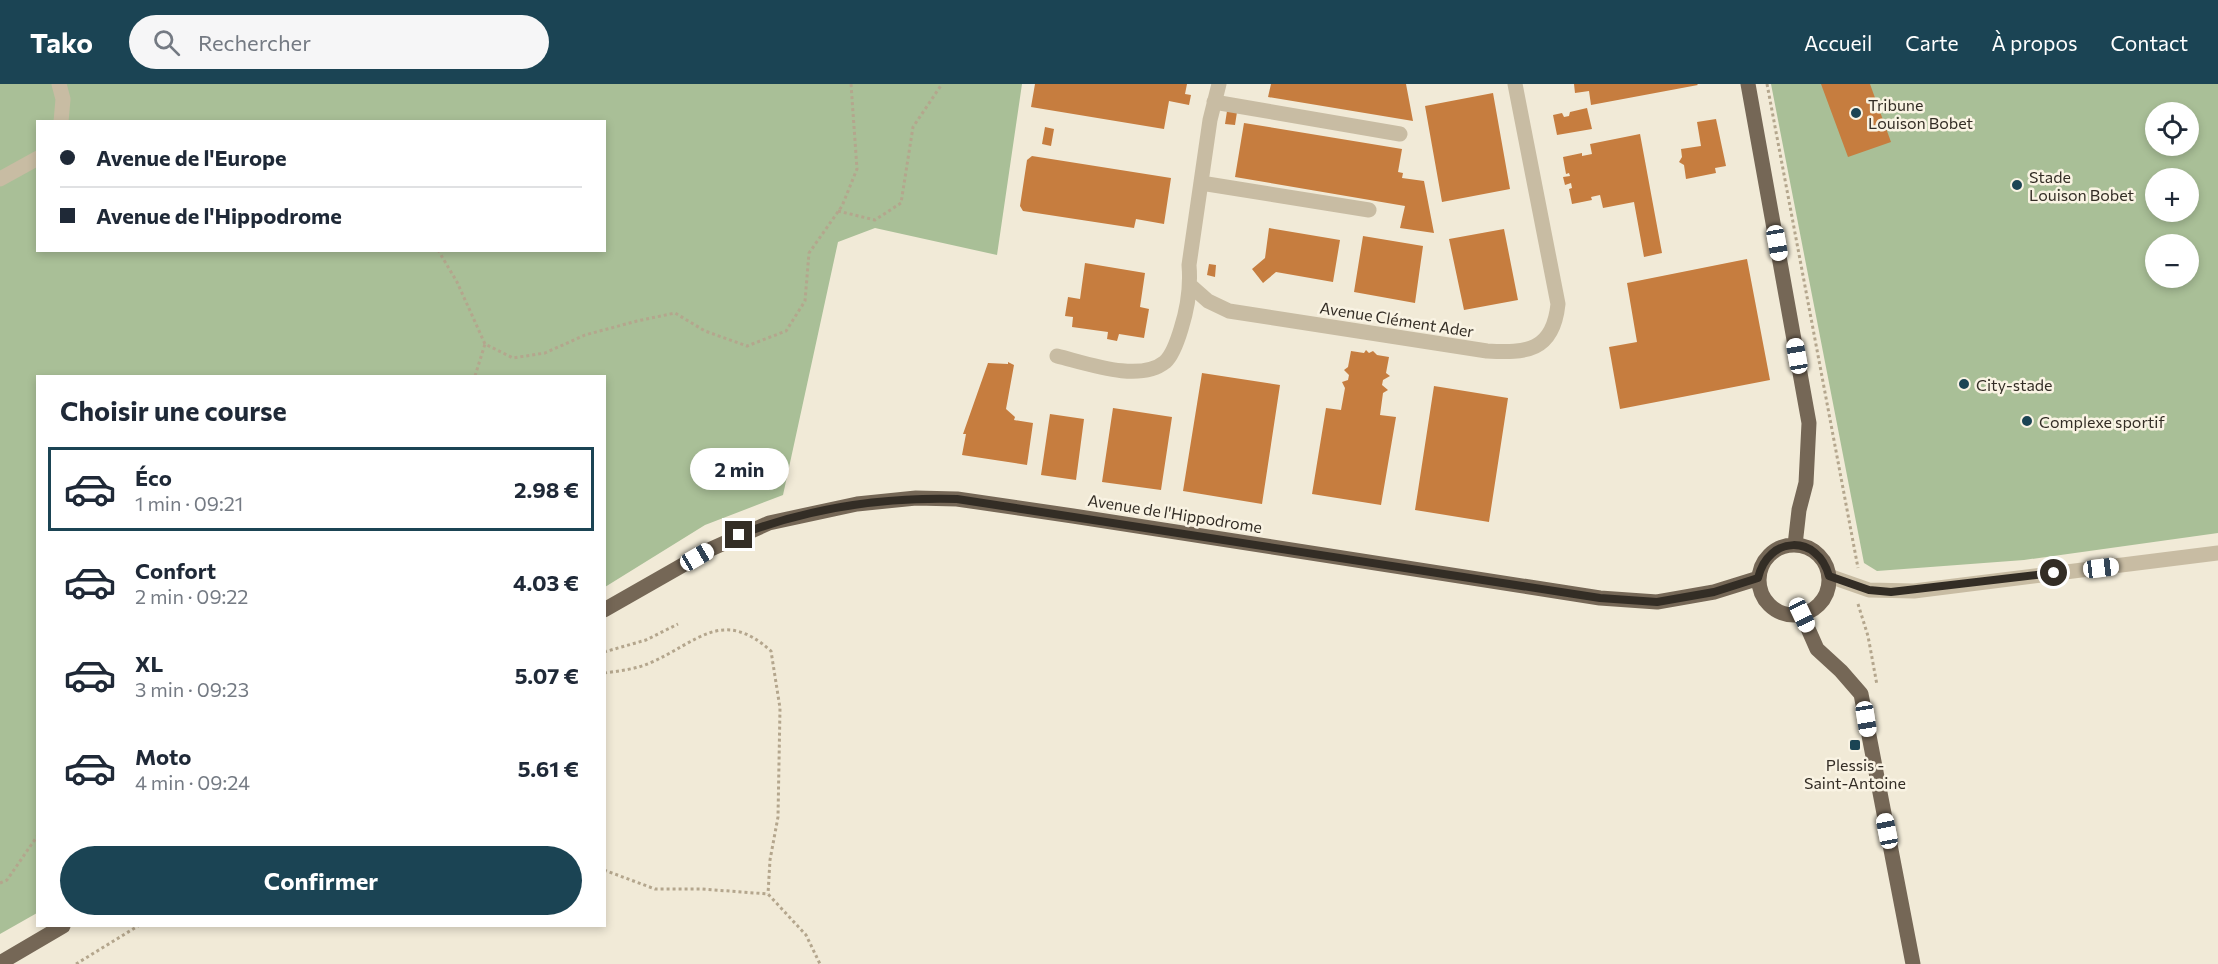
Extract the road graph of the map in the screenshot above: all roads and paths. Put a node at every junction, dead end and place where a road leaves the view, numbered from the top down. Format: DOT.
graph roads {
  1 [pos="59,84"];
  2 [pos="851,84"];
  3 [pos="942,84"];
  4 [pos="1219,84"];
  5 [pos="1515,84"];
  6 [pos="1748,84"];
  7 [pos="1767,84"];
  8 [pos="1214,102"];
  9 [pos="61,120"];
  10 [pos="1400,134"];
  11 [pos="36,159"];
  12 [pos="0,179"];
  13 [pos="1201,183"];
  14 [pos="1370,210"];
  15 [pos="838,211"];
  16 [pos="439,252"];
  17 [pos="1191,286"];
  18 [pos="485,344"];
  19 [pos="1057,356"];
  20 [pos="475,375"];
  21 [pos="1796,545"];
  22 [pos="2218,553"];
  23 [pos="1858,570"];
  24 [pos="1829,576"];
  25 [pos="1758,578"];
  26 [pos="606,609"];
  27 [pos="1802,615"];
  28 [pos="678,624"];
  29 [pos="606,651"];
  30 [pos="606,673"];
  31 [pos="36,838"];
  32 [pos="606,871"];
  33 [pos="0,883"];
  34 [pos="768,894"];
  35 [pos="61,927"];
  36 [pos="136,927"];
  37 [pos="0,963"];
  38 [pos="76,964"];
  39 [pos="820,964"];
  40 [pos="1913,964"];
  1 -- 9 [label="street"];
  2 -- 15 [label="path"];
  3 -- 15 [label="path"];
  4 -- 8 [label="street"];
  5 -- 17 [label="street, Avenue Clément Ader"];
  6 -- 21 [label="main road"];
  7 -- 23 [label="path"];
  8 -- 10 [label="street"];
  8 -- 13 [label="street"];
  11 -- 12 [label="street"];
  13 -- 14 [label="street"];
  13 -- 17 [label="street"];
  15 -- 18 [label="path"];
  16 -- 18 [label="path"];
  17 -- 19 [label="street"];
  18 -- 20 [label="path"];
  21 -- 24 [label="main road"];
  21 -- 25 [label="main road"];
  22 -- 24 [label="street"];
  24 -- 27 [label="main road"];
  25 -- 26 [label="main road, Avenue de l'Hippodrome"];
  25 -- 27 [label="main road"];
  27 -- 40 [label="main road"];
  28 -- 29 [label="path"];
  30 -- 34 [label="path"];
  31 -- 33 [label="path"];
  32 -- 34 [label="path"];
  34 -- 39 [label="path"];
  35 -- 37 [label="main road"];
  36 -- 38 [label="path"];
}
